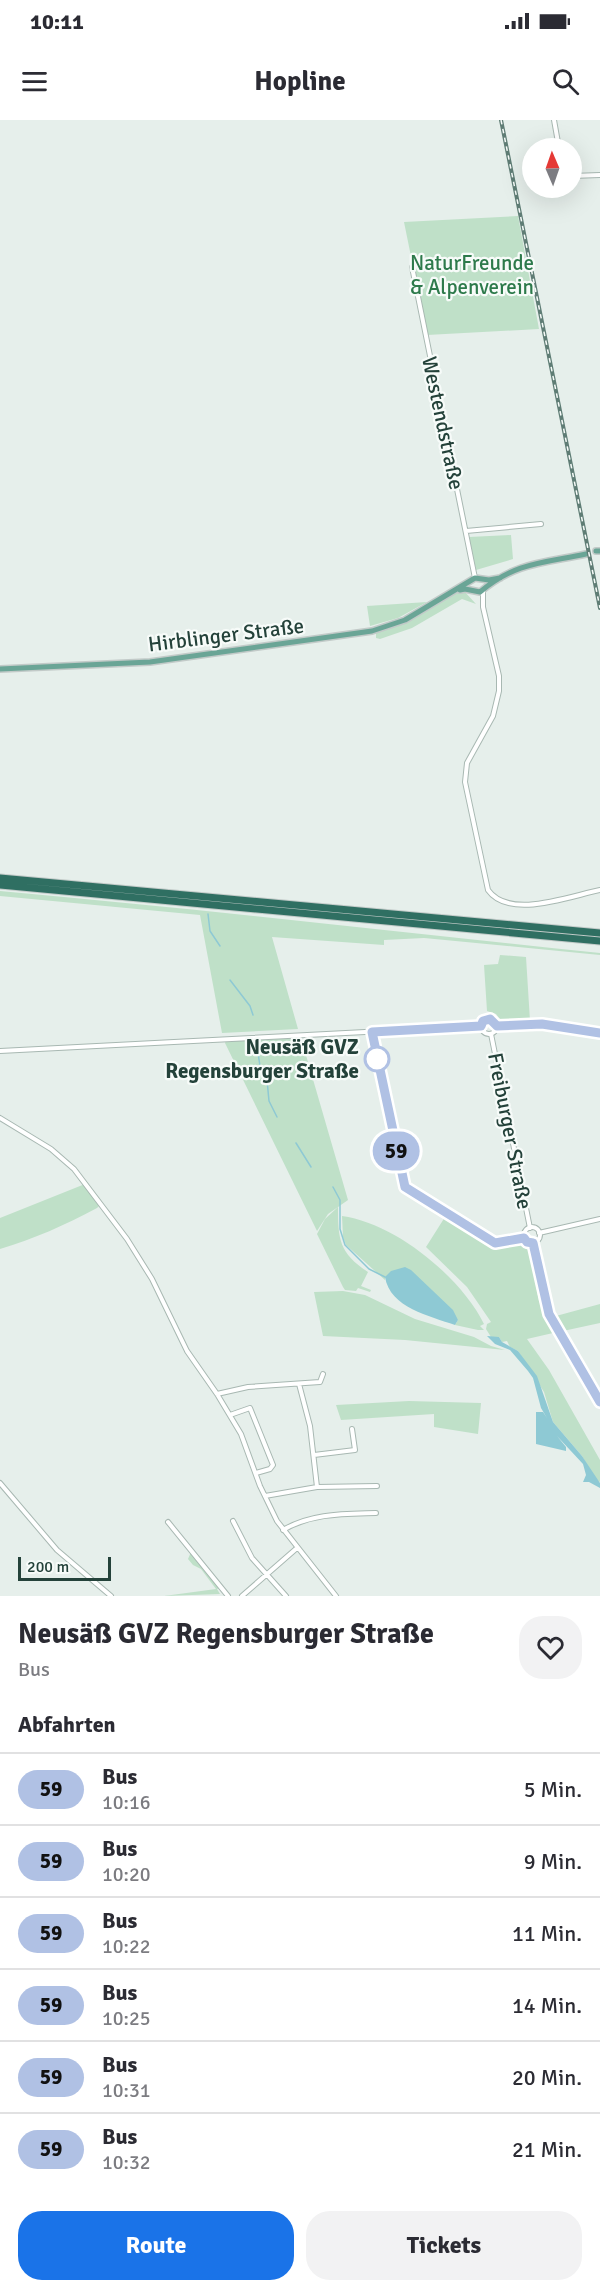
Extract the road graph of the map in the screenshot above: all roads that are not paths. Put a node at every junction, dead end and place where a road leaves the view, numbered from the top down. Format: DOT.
graph roads {
  1 [pos="554,120"];
  2 [pos="557,138"];
  3 [pos="600,175"];
  4 [pos="582,176"];
  5 [pos="412,267"];
  6 [pos="541,524"];
  7 [pos="466,531"];
  8 [pos="586,554"];
  9 [pos="500,578"];
  10 [pos="473,580"];
  11 [pos="483,580"];
  12 [pos="483,589"];
  13 [pos="472,590"];
  14 [pos="447,595"];
  15 [pos="483,607"];
  16 [pos="0,669"];
  17 [pos="0,878"];
  18 [pos="0,885"];
  19 [pos="600,890"];
  20 [pos="600,933"];
  21 [pos="600,941"];
  22 [pos="481,1026"];
  23 [pos="497,1026"];
  24 [pos="372,1032"];
  25 [pos="600,1033"];
  26 [pos="491,1034"];
  27 [pos="0,1051"];
  28 [pos="0,1118"];
  29 [pos="600,1220"];
  30 [pos="530,1228"];
  31 [pos="539,1233"];
  32 [pos="524,1238"];
  33 [pos="533,1243"];
  34 [pos="322,1374"];
  35 [pos="299,1384"];
  36 [pos="218,1394"];
  37 [pos="598,1396"];
  38 [pos="600,1402"];
  39 [pos="230,1414"];
  40 [pos="352,1429"];
  41 [pos="314,1455"];
  42 [pos="256,1473"];
  43 [pos="0,1483"];
  44 [pos="317,1486"];
  45 [pos="377,1486"];
  46 [pos="265,1496"];
  47 [pos="376,1513"];
  48 [pos="233,1521"];
  49 [pos="168,1522"];
  50 [pos="283,1530"];
  51 [pos="297,1548"];
  52 [pos="267,1574"];
  53 [pos="111,1596"];
  54 [pos="228,1596"];
  55 [pos="242,1596"];
  56 [pos="286,1596"];
  57 [pos="336,1596"];
  1 -- 2 [label="street"];
  3 -- 4 [label="street"];
  5 -- 7 [label="street, Westendstraße"];
  6 -- 7 [label="street"];
  7 -- 10 [label="street, Westendstraße"];
  8 -- 9 [label="main road, Hirblinger Straße"];
  9 -- 11 [label="main road, Hirblinger Straße"];
  9 -- 12 [label="main road, Hirblinger Straße"];
  10 -- 11 [label="main road, Hirblinger Straße"];
  10 -- 13 [label="main road"];
  10 -- 14 [label="main road, Hirblinger Straße"];
  11 -- 12 [label="main road"];
  12 -- 13 [label="main road, Hirblinger Straße"];
  12 -- 15 [label="street"];
  13 -- 14 [label="main road, Hirblinger Straße"];
  13 -- 15 [label="street"];
  14 -- 16 [label="main road, Hirblinger Straße"];
  15 -- 19 [label="street"];
  17 -- 20 [label="highway"];
  18 -- 21 [label="highway"];
  22 -- 23 [label="street"];
  22 -- 24 [label="street"];
  22 -- 26 [label="street"];
  23 -- 25 [label="street"];
  23 -- 26 [label="street"];
  24 -- 27 [label="street"];
  24 -- 32 [label="street"];
  26 -- 30 [label="street, Freiburger Straße"];
  28 -- 36 [label="street"];
  29 -- 31 [label="street"];
  30 -- 31 [label="street"];
  30 -- 32 [label="street"];
  31 -- 33 [label="street"];
  32 -- 33 [label="street"];
  33 -- 37 [label="street"];
  34 -- 35 [label="street"];
  35 -- 36 [label="street"];
  35 -- 41 [label="street"];
  36 -- 39 [label="street"];
  37 -- 38 [label="street"];
  39 -- 42 [label="street"];
  39 -- 42 [label="street"];
  40 -- 41 [label="street"];
  41 -- 44 [label="street"];
  42 -- 46 [label="street"];
  43 -- 53 [label="street"];
  44 -- 45 [label="street"];
  44 -- 46 [label="street"];
  46 -- 50 [label="street"];
  47 -- 50 [label="street"];
  48 -- 52 [label="street"];
  49 -- 54 [label="street"];
  50 -- 51 [label="street"];
  51 -- 52 [label="street"];
  51 -- 57 [label="street"];
  52 -- 55 [label="street"];
  52 -- 56 [label="street"];
}
